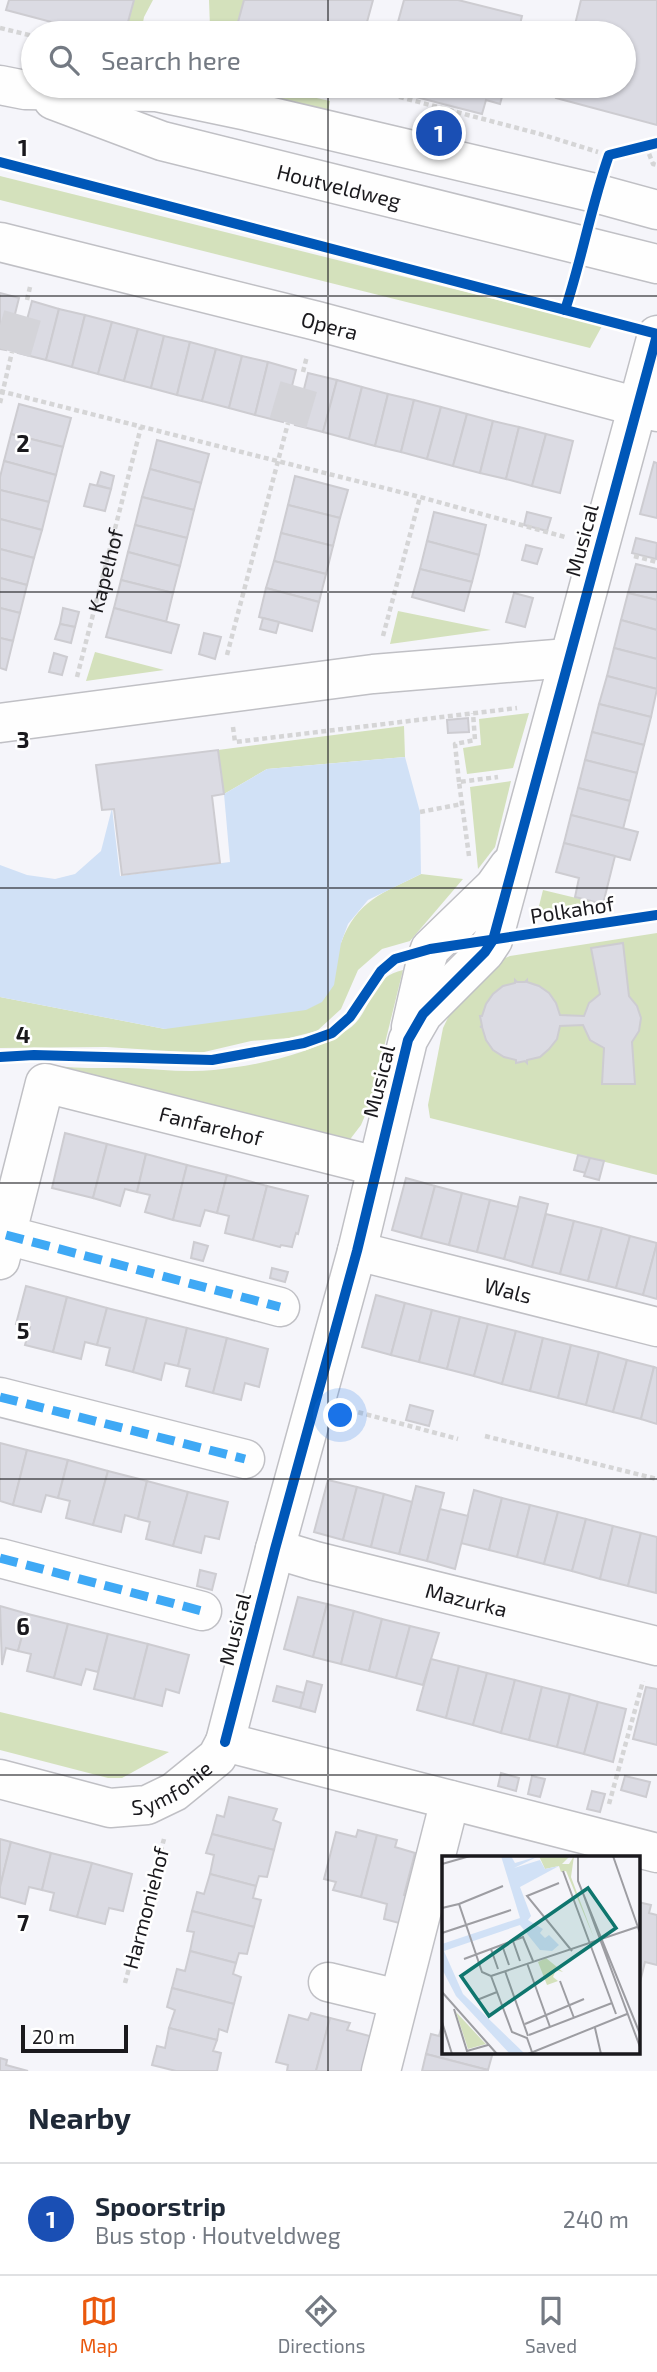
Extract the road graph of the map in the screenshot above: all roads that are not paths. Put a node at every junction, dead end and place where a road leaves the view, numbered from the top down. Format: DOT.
graph roads {
  1 [pos="41,98"];
  2 [pos="185,98"];
  3 [pos="657,210"];
  4 [pos="0,242"];
  5 [pos="657,264"];
  6 [pos="657,335"];
  7 [pos="647,410"];
  8 [pos="568,658"];
  9 [pos="0,723"];
  10 [pos="376,1166"];
  11 [pos="3,1247"];
  12 [pos="357,1251"];
  13 [pos="280,1307"];
  14 [pos="657,1327"];
  15 [pos="0,1397"];
  16 [pos="245,1459"];
  17 [pos="275,1549"];
  18 [pos="0,1558"];
  19 [pos="202,1611"];
  20 [pos="655,1646"];
  21 [pos="225,1742"];
  22 [pos="0,1779"];
  23 [pos="450,1800"];
  24 [pos="657,1853"];
  25 [pos="328,1982"];
  26 [pos="398,1999"];
  27 [pos="380,2071"];
  1 -- 5 [label="street, Houtveldweg"];
  2 -- 3 [label="street, Houtveldweg"];
  4 -- 7 [label="street, Opera"];
  6 -- 7 [label="street, Musical"];
  7 -- 8 [label="street, Musical"];
  8 -- 9 [label="street"];
  8 -- 10 [label="street, Musical"];
  10 -- 11 [label="street, Fanfarehof"];
  10 -- 12 [label="street, Musical"];
  11 -- 13 [label="street, Fanfarehof"];
  12 -- 14 [label="street, Wals"];
  12 -- 17 [label="street, Musical"];
  15 -- 16 [label="street"];
  17 -- 20 [label="street, Mazurka"];
  17 -- 21 [label="street, Musical"];
  18 -- 19 [label="street"];
  21 -- 22 [label="street, Symfonie"];
  21 -- 23 [label="street, Symfonie"];
  23 -- 24 [label="street, Symfonie"];
  23 -- 26 [label="street"];
  25 -- 26 [label="street"];
  26 -- 27 [label="street"];
}
